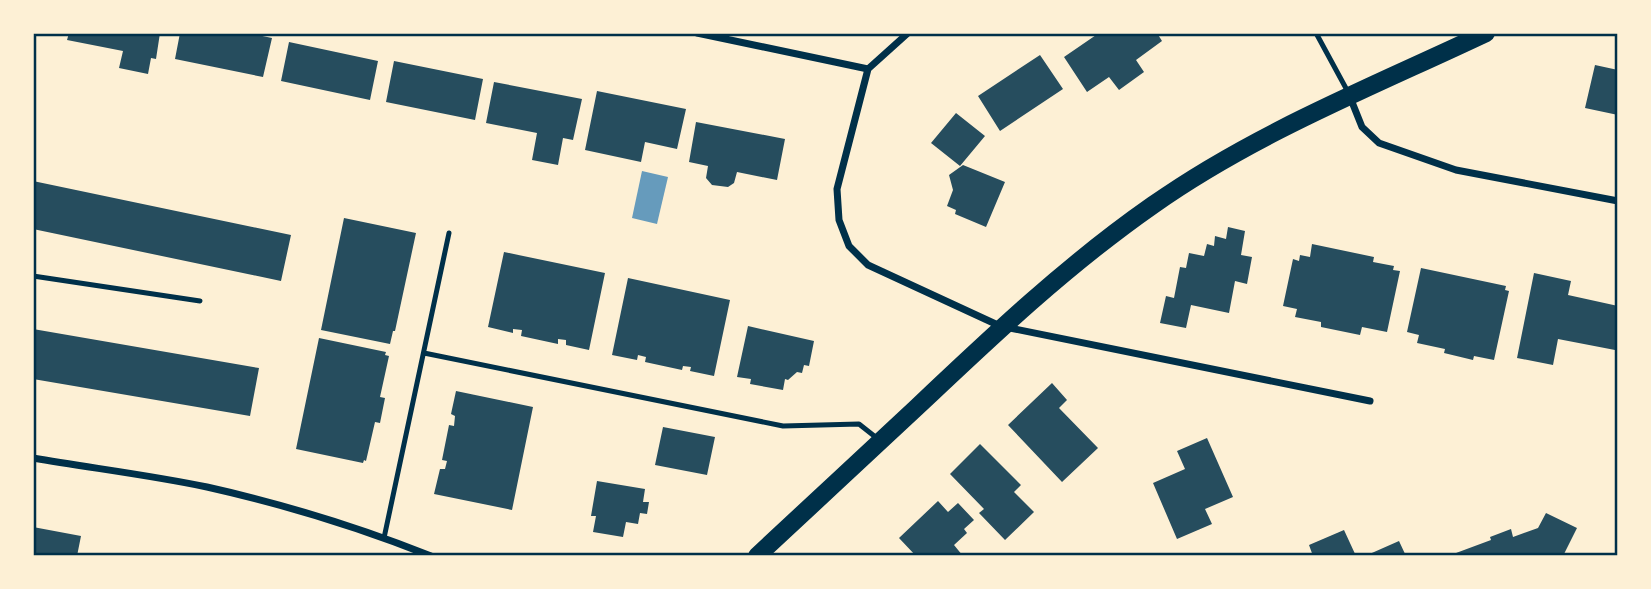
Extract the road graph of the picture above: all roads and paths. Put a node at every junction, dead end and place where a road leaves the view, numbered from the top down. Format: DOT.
graph roads {
  1 [pos="697,33"];
  2 [pos="908,33"];
  3 [pos="1316,33"];
  4 [pos="1486,33"];
  5 [pos="868,69"];
  6 [pos="1350,97"];
  7 [pos="1618,201"];
  8 [pos="449,233"];
  9 [pos="33,276"];
  10 [pos="200,301"];
  11 [pos="1000,326"];
  12 [pos="424,353"];
  13 [pos="1370,401"];
  14 [pos="881,441"];
  15 [pos="33,458"];
  16 [pos="384,537"];
  17 [pos="430,556"];
  18 [pos="757,556"];
  1 -- 5 [label="street"];
  2 -- 5 [label="street"];
  3 -- 6 [label="lane"];
  4 -- 6 [label="main road"];
  5 -- 11 [label="street"];
  6 -- 7 [label="street"];
  6 -- 11 [label="main road"];
  8 -- 12 [label="lane"];
  9 -- 10 [label="lane"];
  11 -- 13 [label="street"];
  11 -- 14 [label="main road"];
  12 -- 14 [label="lane"];
  12 -- 16 [label="lane"];
  14 -- 18 [label="main road"];
  15 -- 16 [label="street"];
  16 -- 17 [label="street"];
}
